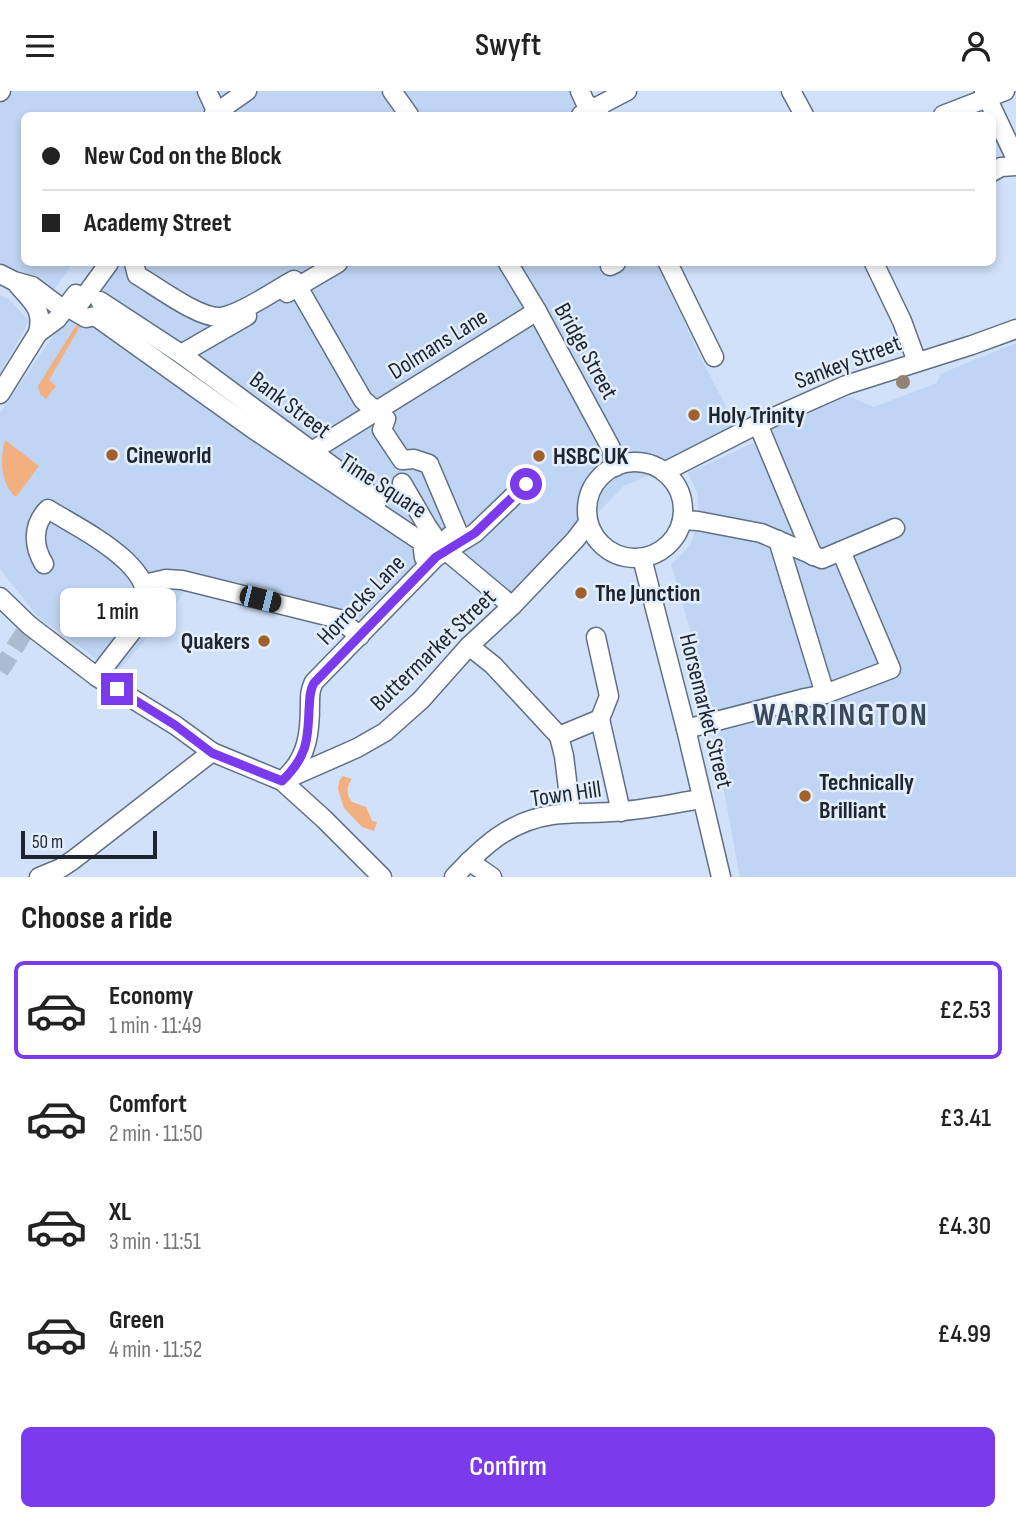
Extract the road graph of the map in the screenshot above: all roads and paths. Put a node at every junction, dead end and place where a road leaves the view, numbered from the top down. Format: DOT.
graph roads {
  1 [pos="207,91"];
  2 [pos="247,91"];
  3 [pos="392,91"];
  4 [pos="580,91"];
  5 [pos="627,91"];
  6 [pos="792,91"];
  7 [pos="1005,91"];
  8 [pos="986,94"];
  9 [pos="215,112"];
  10 [pos="220,112"];
  11 [pos="408,112"];
  12 [pos="590,112"];
  13 [pos="593,112"];
  14 [pos="802,112"];
  15 [pos="949,112"];
  16 [pos="994,112"];
  17 [pos="996,116"];
  18 [pos="1016,159"];
  19 [pos="1016,166"];
  20 [pos="996,169"];
  21 [pos="97,266"];
  22 [pos="108,266"];
  23 [pos="135,266"];
  24 [pos="333,266"];
  25 [pos="510,266"];
  26 [pos="669,266"];
  27 [pos="875,266"];
  28 [pos="7,278"];
  29 [pos="298,287"];
  30 [pos="281,297"];
  31 [pos="100,301"];
  32 [pos="262,307"];
  33 [pos="64,310"];
  34 [pos="537,311"];
  35 [pos="1016,329"];
  36 [pos="38,333"];
  37 [pos="181,354"];
  38 [pos="714,357"];
  39 [pos="917,362"];
  40 [pos="0,394"];
  41 [pos="371,415"];
  42 [pos="758,424"];
  43 [pos="381,448"];
  44 [pos="312,451"];
  45 [pos="615,467"];
  46 [pos="664,472"];
  47 [pos="402,483"];
  48 [pos="526,484"];
  49 [pos="682,520"];
  50 [pos="588,523"];
  51 [pos="895,528"];
  52 [pos="778,540"];
  53 [pos="444,547"];
  54 [pos="841,551"];
  55 [pos="813,556"];
  56 [pos="642,558"];
  57 [pos="44,563"];
  58 [pos="144,584"];
  59 [pos="0,597"];
  60 [pos="512,606"];
  61 [pos="360,636"];
  62 [pos="596,637"];
  63 [pos="469,646"];
  64 [pos="97,677"];
  65 [pos="825,694"];
  66 [pos="600,719"];
  67 [pos="686,729"];
  68 [pos="559,736"];
  69 [pos="212,753"];
  70 [pos="282,781"];
  71 [pos="702,799"];
  72 [pos="626,811"];
  73 [pos="571,813"];
  74 [pos="469,861"];
  75 [pos="39,877"];
  76 [pos="382,877"];
  77 [pos="454,877"];
  78 [pos="492,877"];
  79 [pos="721,877"];
  1 -- 9 [label="street"];
  2 -- 10 [label="street"];
  3 -- 11 [label="street"];
  4 -- 12 [label="street"];
  5 -- 13 [label="street"];
  6 -- 14 [label="street"];
  7 -- 8 [label="street"];
  8 -- 15 [label="street"];
  8 -- 16 [label="street"];
  17 -- 18 [label="street"];
  19 -- 20 [label="street"];
  21 -- 33 [label="street"];
  22 -- 53 [label="street, Time Square"];
  23 -- 29 [label="street"];
  24 -- 29 [label="street"];
  25 -- 34 [label="street, Bridge Street"];
  26 -- 38 [label="street"];
  27 -- 39 [label="street"];
  28 -- 33 [label="street"];
  28 -- 36 [label="street"];
  29 -- 30 [label="street"];
  29 -- 41 [label="street, Time Square"];
  31 -- 37 [label="street, Bank Street"];
  32 -- 37 [label="street"];
  33 -- 36 [label="street"];
  34 -- 41 [label="street, Dolmans Lane"];
  34 -- 45 [label="street, Bridge Street"];
  35 -- 39 [label="street, Sankey Street"];
  36 -- 40 [label="street"];
  37 -- 44 [label="street, Bank Street"];
  39 -- 42 [label="street, Sankey Street"];
  41 -- 43 [label="street"];
  41 -- 44 [label="street, Dolmans Lane"];
  41 -- 53 [label="street, Time Square"];
  42 -- 46 [label="street, Sankey Street"];
  42 -- 55 [label="street"];
  44 -- 53 [label="street, Bank Street"];
  45 -- 46 [label="street"];
  45 -- 50 [label="street"];
  46 -- 49 [label="street"];
  47 -- 53 [label="street"];
  48 -- 53 [label="street, Horrocks Lane"];
  49 -- 52 [label="street"];
  49 -- 56 [label="street"];
  50 -- 56 [label="street"];
  50 -- 60 [label="street, Buttermarket Street"];
  51 -- 54 [label="street"];
  52 -- 55 [label="street"];
  52 -- 65 [label="street"];
  53 -- 60 [label="street, Bank Street"];
  53 -- 61 [label="street, Horrocks Lane"];
  54 -- 55 [label="street"];
  54 -- 65 [label="street"];
  56 -- 67 [label="street, Horsemarket Street"];
  57 -- 58 [label="street"];
  58 -- 61 [label="street"];
  58 -- 64 [label="street"];
  59 -- 64 [label="street"];
  60 -- 63 [label="street, Buttermarket Street"];
  61 -- 70 [label="street, Horrocks Lane"];
  62 -- 66 [label="street"];
  63 -- 68 [label="street"];
  63 -- 70 [label="street, Buttermarket Street"];
  64 -- 69 [label="street"];
  65 -- 67 [label="street"];
  66 -- 68 [label="street"];
  66 -- 72 [label="street"];
  67 -- 71 [label="street, Horsemarket Street"];
  68 -- 73 [label="street"];
  69 -- 70 [label="street"];
  69 -- 75 [label="street"];
  70 -- 76 [label="street"];
  71 -- 72 [label="street, Town Hill"];
  71 -- 79 [label="street, Horsemarket Street"];
  72 -- 73 [label="street, Town Hill"];
  73 -- 74 [label="street, Town Hill"];
  74 -- 77 [label="street, Town Hill"];
  74 -- 78 [label="street"];
}
